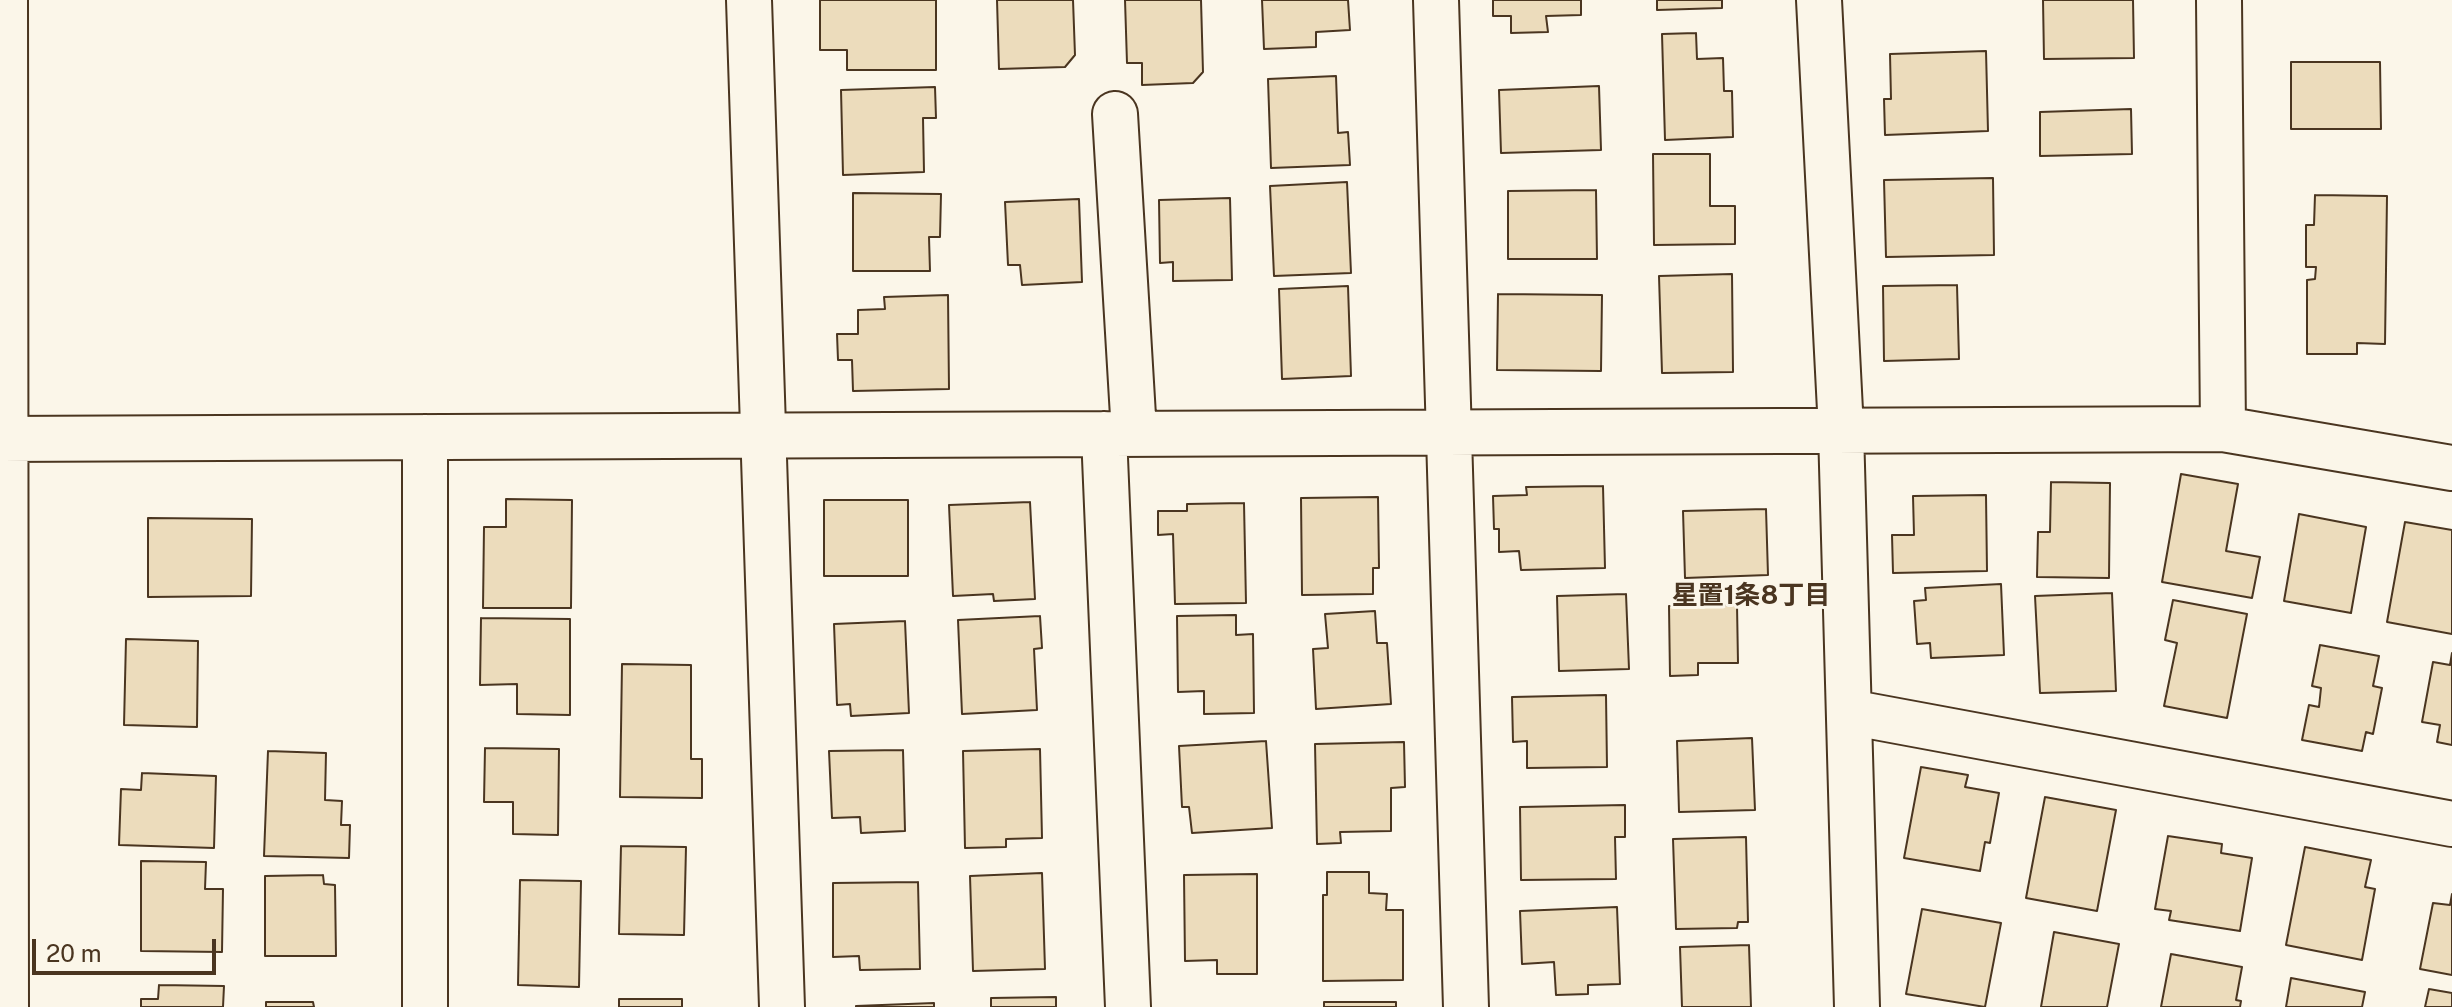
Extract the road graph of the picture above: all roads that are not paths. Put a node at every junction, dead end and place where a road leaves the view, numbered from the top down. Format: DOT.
graph roads {
  1 [pos="5,0"];
  2 [pos="749,0"];
  3 [pos="1436,0"];
  4 [pos="1819,0"];
  5 [pos="2219,0"];
  6 [pos="1115,114"];
  7 [pos="2223,429"];
  8 [pos="1841,430"];
  9 [pos="1450,432"];
  10 [pos="1119,434"];
  11 [pos="762,435"];
  12 [pos="425,437"];
  13 [pos="3,439"];
  14 [pos="2452,468"];
  15 [pos="1849,712"];
  16 [pos="2452,824"];
  17 [pos="6,1007"];
  18 [pos="425,1007"];
  19 [pos="782,1007"];
  20 [pos="1128,1007"];
  21 [pos="1466,1007"];
  22 [pos="1857,1007"];
  1 -- 13 [label="street"];
  2 -- 11 [label="street"];
  3 -- 9 [label="street"];
  4 -- 8 [label="street"];
  5 -- 7 [label="street"];
  6 -- 10 [label="street"];
  7 -- 8 [label="street"];
  7 -- 14 [label="street"];
  8 -- 9 [label="street"];
  8 -- 15 [label="street"];
  9 -- 10 [label="street"];
  9 -- 21 [label="street"];
  10 -- 11 [label="street"];
  10 -- 20 [label="street"];
  11 -- 12 [label="street"];
  11 -- 19 [label="street"];
  12 -- 13 [label="street"];
  12 -- 18 [label="street"];
  13 -- 17 [label="street"];
  15 -- 16 [label="street"];
  15 -- 22 [label="street"];
}
